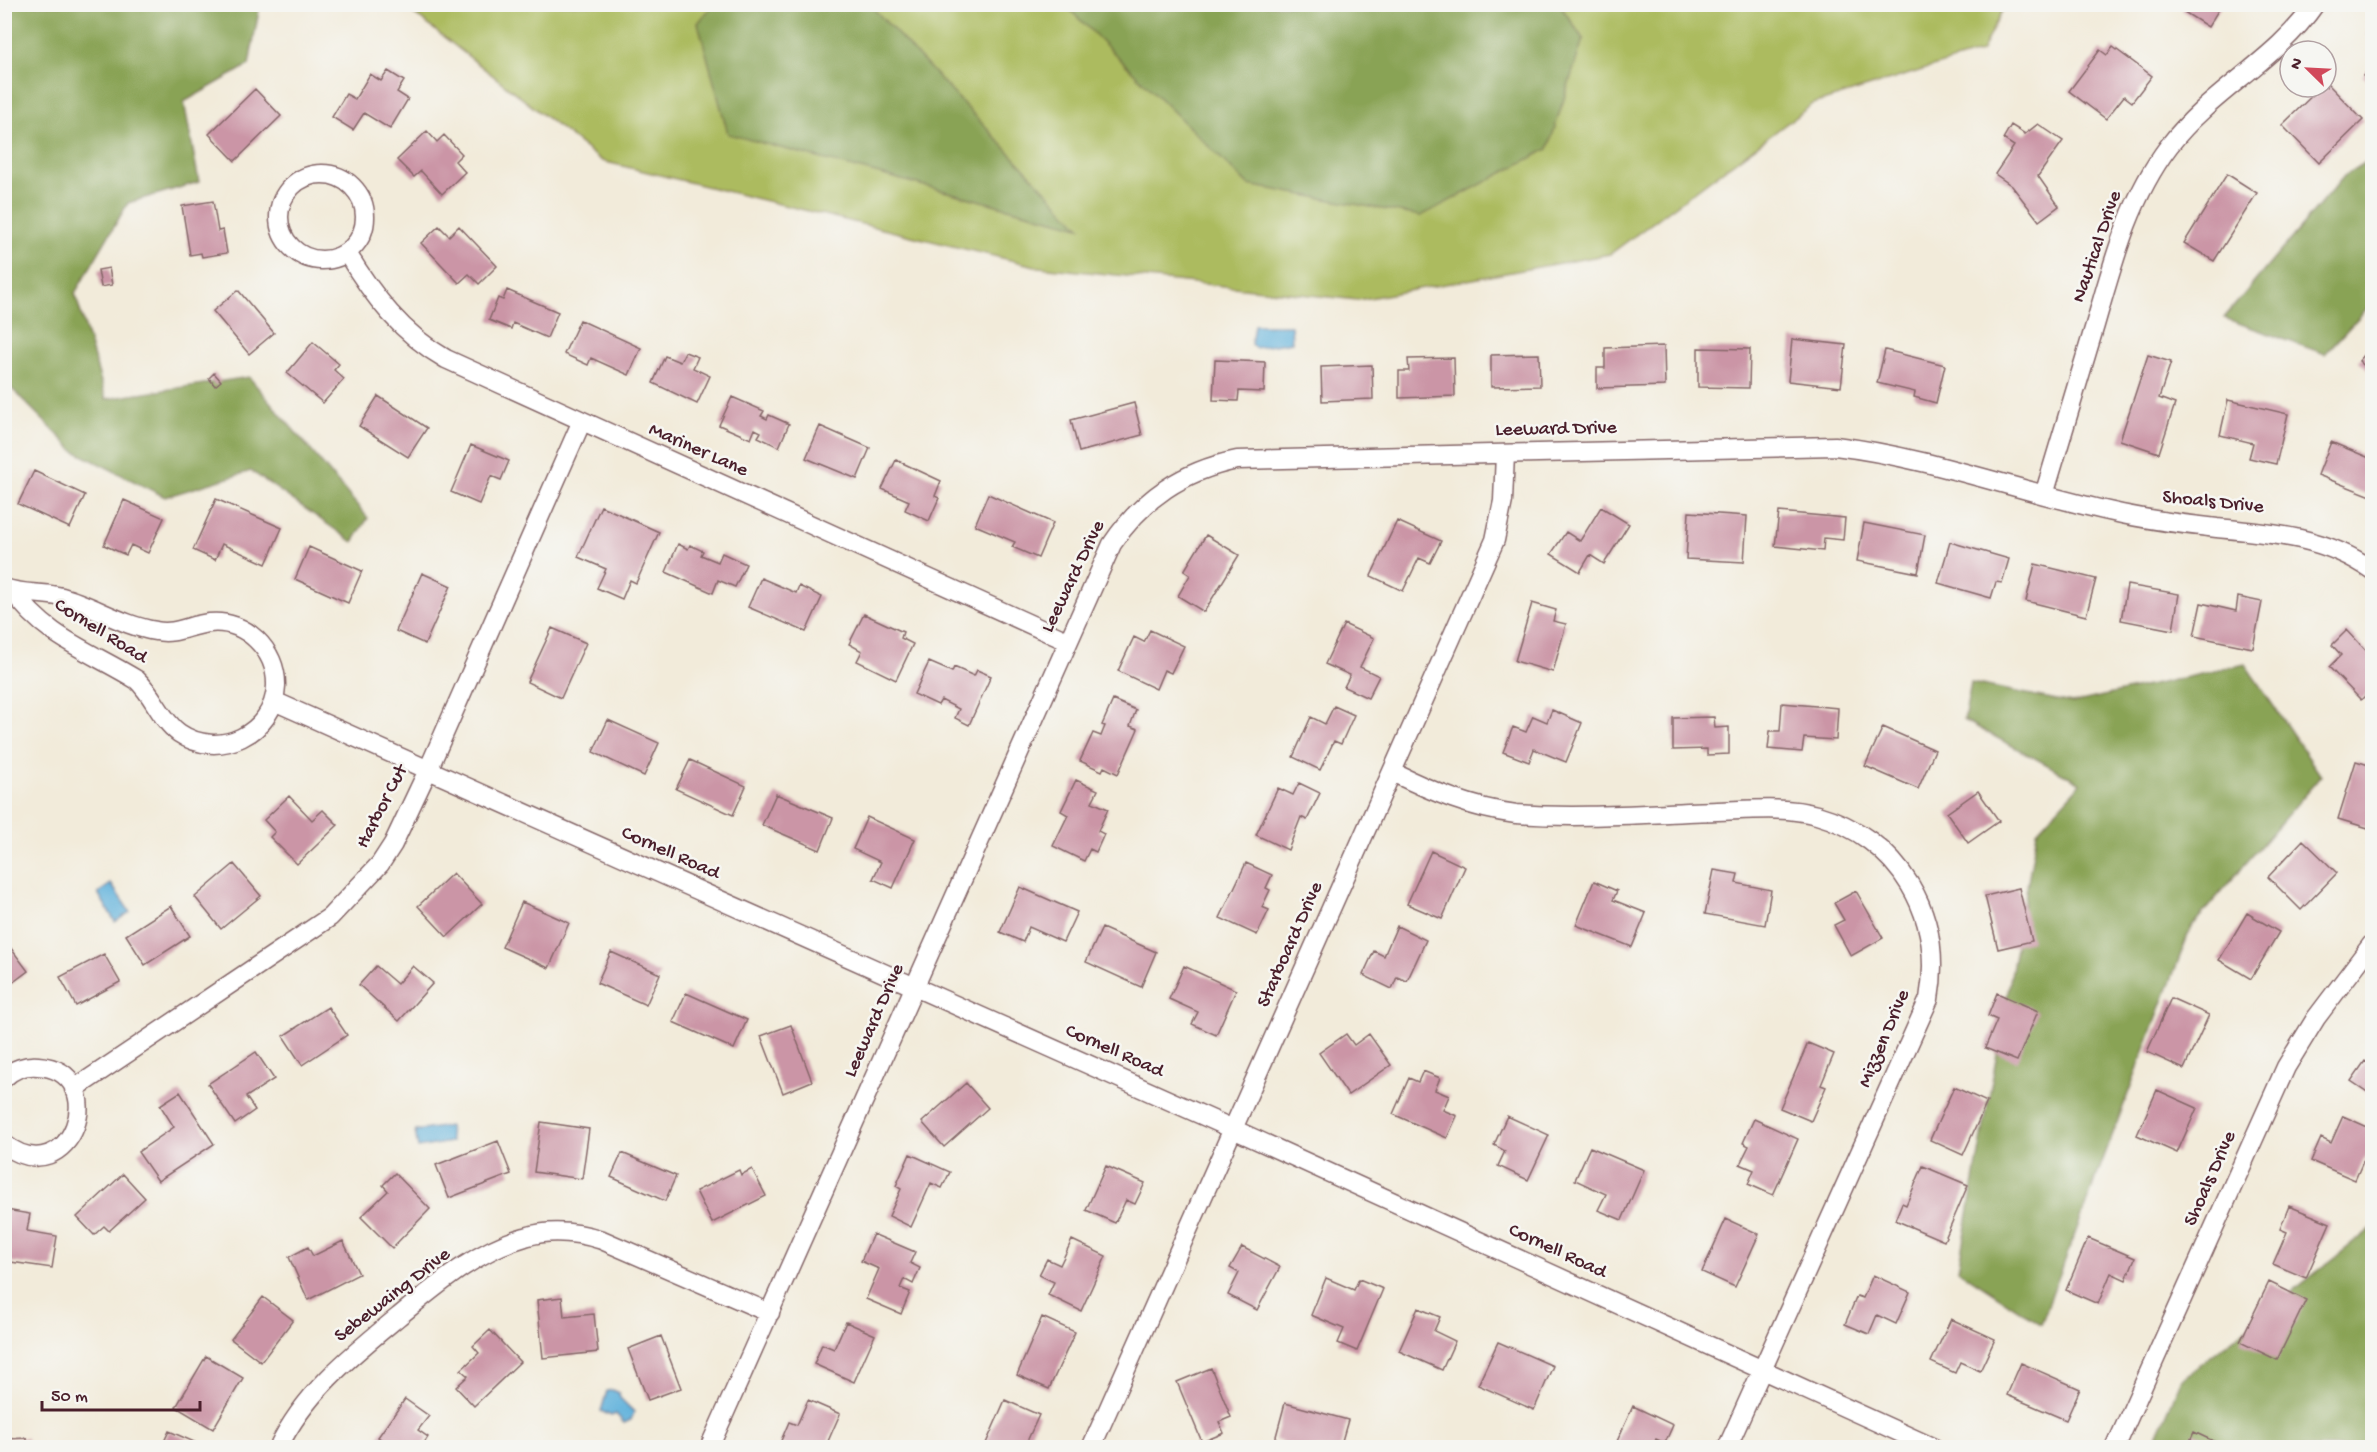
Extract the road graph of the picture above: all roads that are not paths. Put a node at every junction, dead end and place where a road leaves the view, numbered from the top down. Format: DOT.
graph roads {
  1 [pos="2315,4"];
  2 [pos="347,253"];
  3 [pos="581,423"];
  4 [pos="1505,454"];
  5 [pos="2044,495"];
  6 [pos="2373,570"];
  7 [pos="9,590"];
  8 [pos="1067,641"];
  9 [pos="274,701"];
  10 [pos="428,770"];
  11 [pos="1392,772"];
  12 [pos="2373,944"];
  13 [pos="915,987"];
  14 [pos="4,1078"];
  15 [pos="74,1089"];
  16 [pos="1233,1129"];
  17 [pos="4,1144"];
  18 [pos="770,1313"];
  19 [pos="1761,1370"];
  20 [pos="278,1448"];
  21 [pos="709,1448"];
  22 [pos="1091,1448"];
  23 [pos="1727,1448"];
  24 [pos="1934,1448"];
  25 [pos="2115,1448"];
  1 -- 5 [label="street, Nautical Drive"];
  2 -- 2 [label="street"];
  2 -- 3 [label="street, Mariner Lane"];
  3 -- 8 [label="street, Mariner Lane"];
  3 -- 10 [label="street, Harbor Cut"];
  4 -- 5 [label="street, Leeward Drive"];
  4 -- 8 [label="street, Leeward Drive"];
  4 -- 11 [label="street, Starboard Drive"];
  5 -- 6 [label="street, Shoals Drive"];
  7 -- 9 [label="street, Cornell Road"];
  7 -- 9 [label="street, Cornell Road"];
  8 -- 13 [label="street, Leeward Drive"];
  9 -- 10 [label="street, Cornell Road"];
  10 -- 13 [label="street, Cornell Road"];
  10 -- 15 [label="street, Harbor Cut"];
  11 -- 16 [label="street, Starboard Drive"];
  11 -- 19 [label="street, Mizzen Drive"];
  12 -- 25 [label="street, Shoals Drive"];
  13 -- 16 [label="street, Cornell Road"];
  13 -- 18 [label="street, Leeward Drive"];
  14 -- 15 [label="street"];
  15 -- 17 [label="street"];
  16 -- 19 [label="street, Cornell Road"];
  16 -- 22 [label="street, Starboard Drive"];
  18 -- 20 [label="street, Sebewaing Drive"];
  18 -- 21 [label="street, Leeward Drive"];
  19 -- 23 [label="street, Mizzen Drive"];
  19 -- 24 [label="street, Cornell Road"];
}
